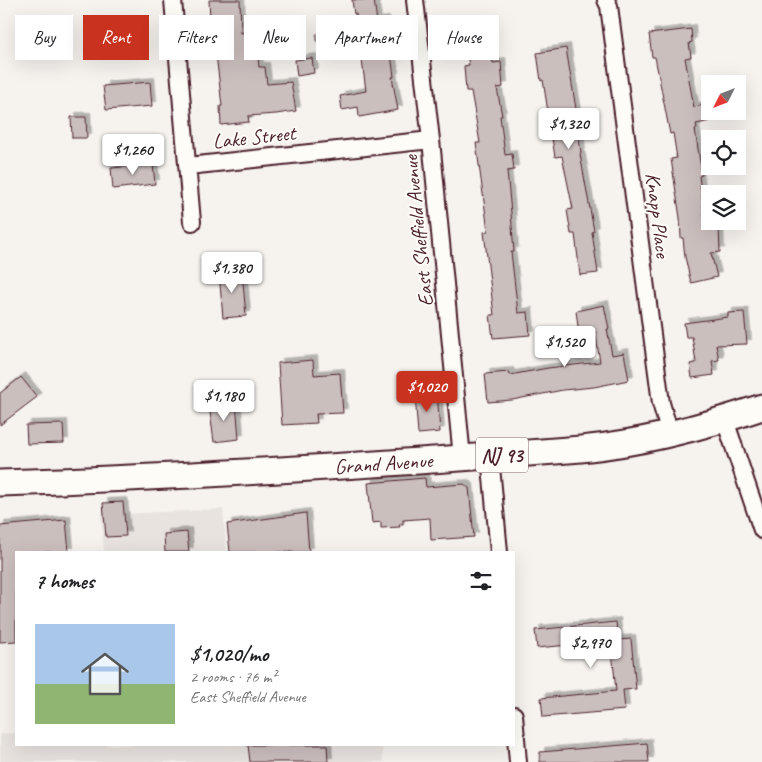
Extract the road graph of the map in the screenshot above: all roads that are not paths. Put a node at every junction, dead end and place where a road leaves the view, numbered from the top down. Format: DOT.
graph roads {
  1 [pos="173,0"];
  2 [pos="415,0"];
  3 [pos="606,0"];
  4 [pos="431,140"];
  5 [pos="188,166"];
  6 [pos="192,222"];
  7 [pos="762,407"];
  8 [pos="725,420"];
  9 [pos="670,434"];
  10 [pos="490,456"];
  11 [pos="462,458"];
  12 [pos="0,483"];
  13 [pos="762,530"];
  14 [pos="499,551"];
  15 [pos="515,727"];
  16 [pos="518,762"];
  1 -- 5 [label="street, Lake Street"];
  2 -- 4 [label="street, East Sheffield Avenue"];
  3 -- 9 [label="street, Knapp Place"];
  4 -- 5 [label="street, Lake Street"];
  4 -- 11 [label="street, East Sheffield Avenue"];
  5 -- 6 [label="street"];
  7 -- 8 [label="main road, Grand Avenue / NJ 93"];
  8 -- 9 [label="main road, Grand Avenue / NJ 93"];
  8 -- 13 [label="street"];
  9 -- 10 [label="main road, Grand Avenue / NJ 93"];
  10 -- 11 [label="main road, Grand Avenue / NJ 93"];
  10 -- 14 [label="street"];
  11 -- 12 [label="main road, Grand Avenue / NJ 93"];
  15 -- 16 [label="street"];
}
